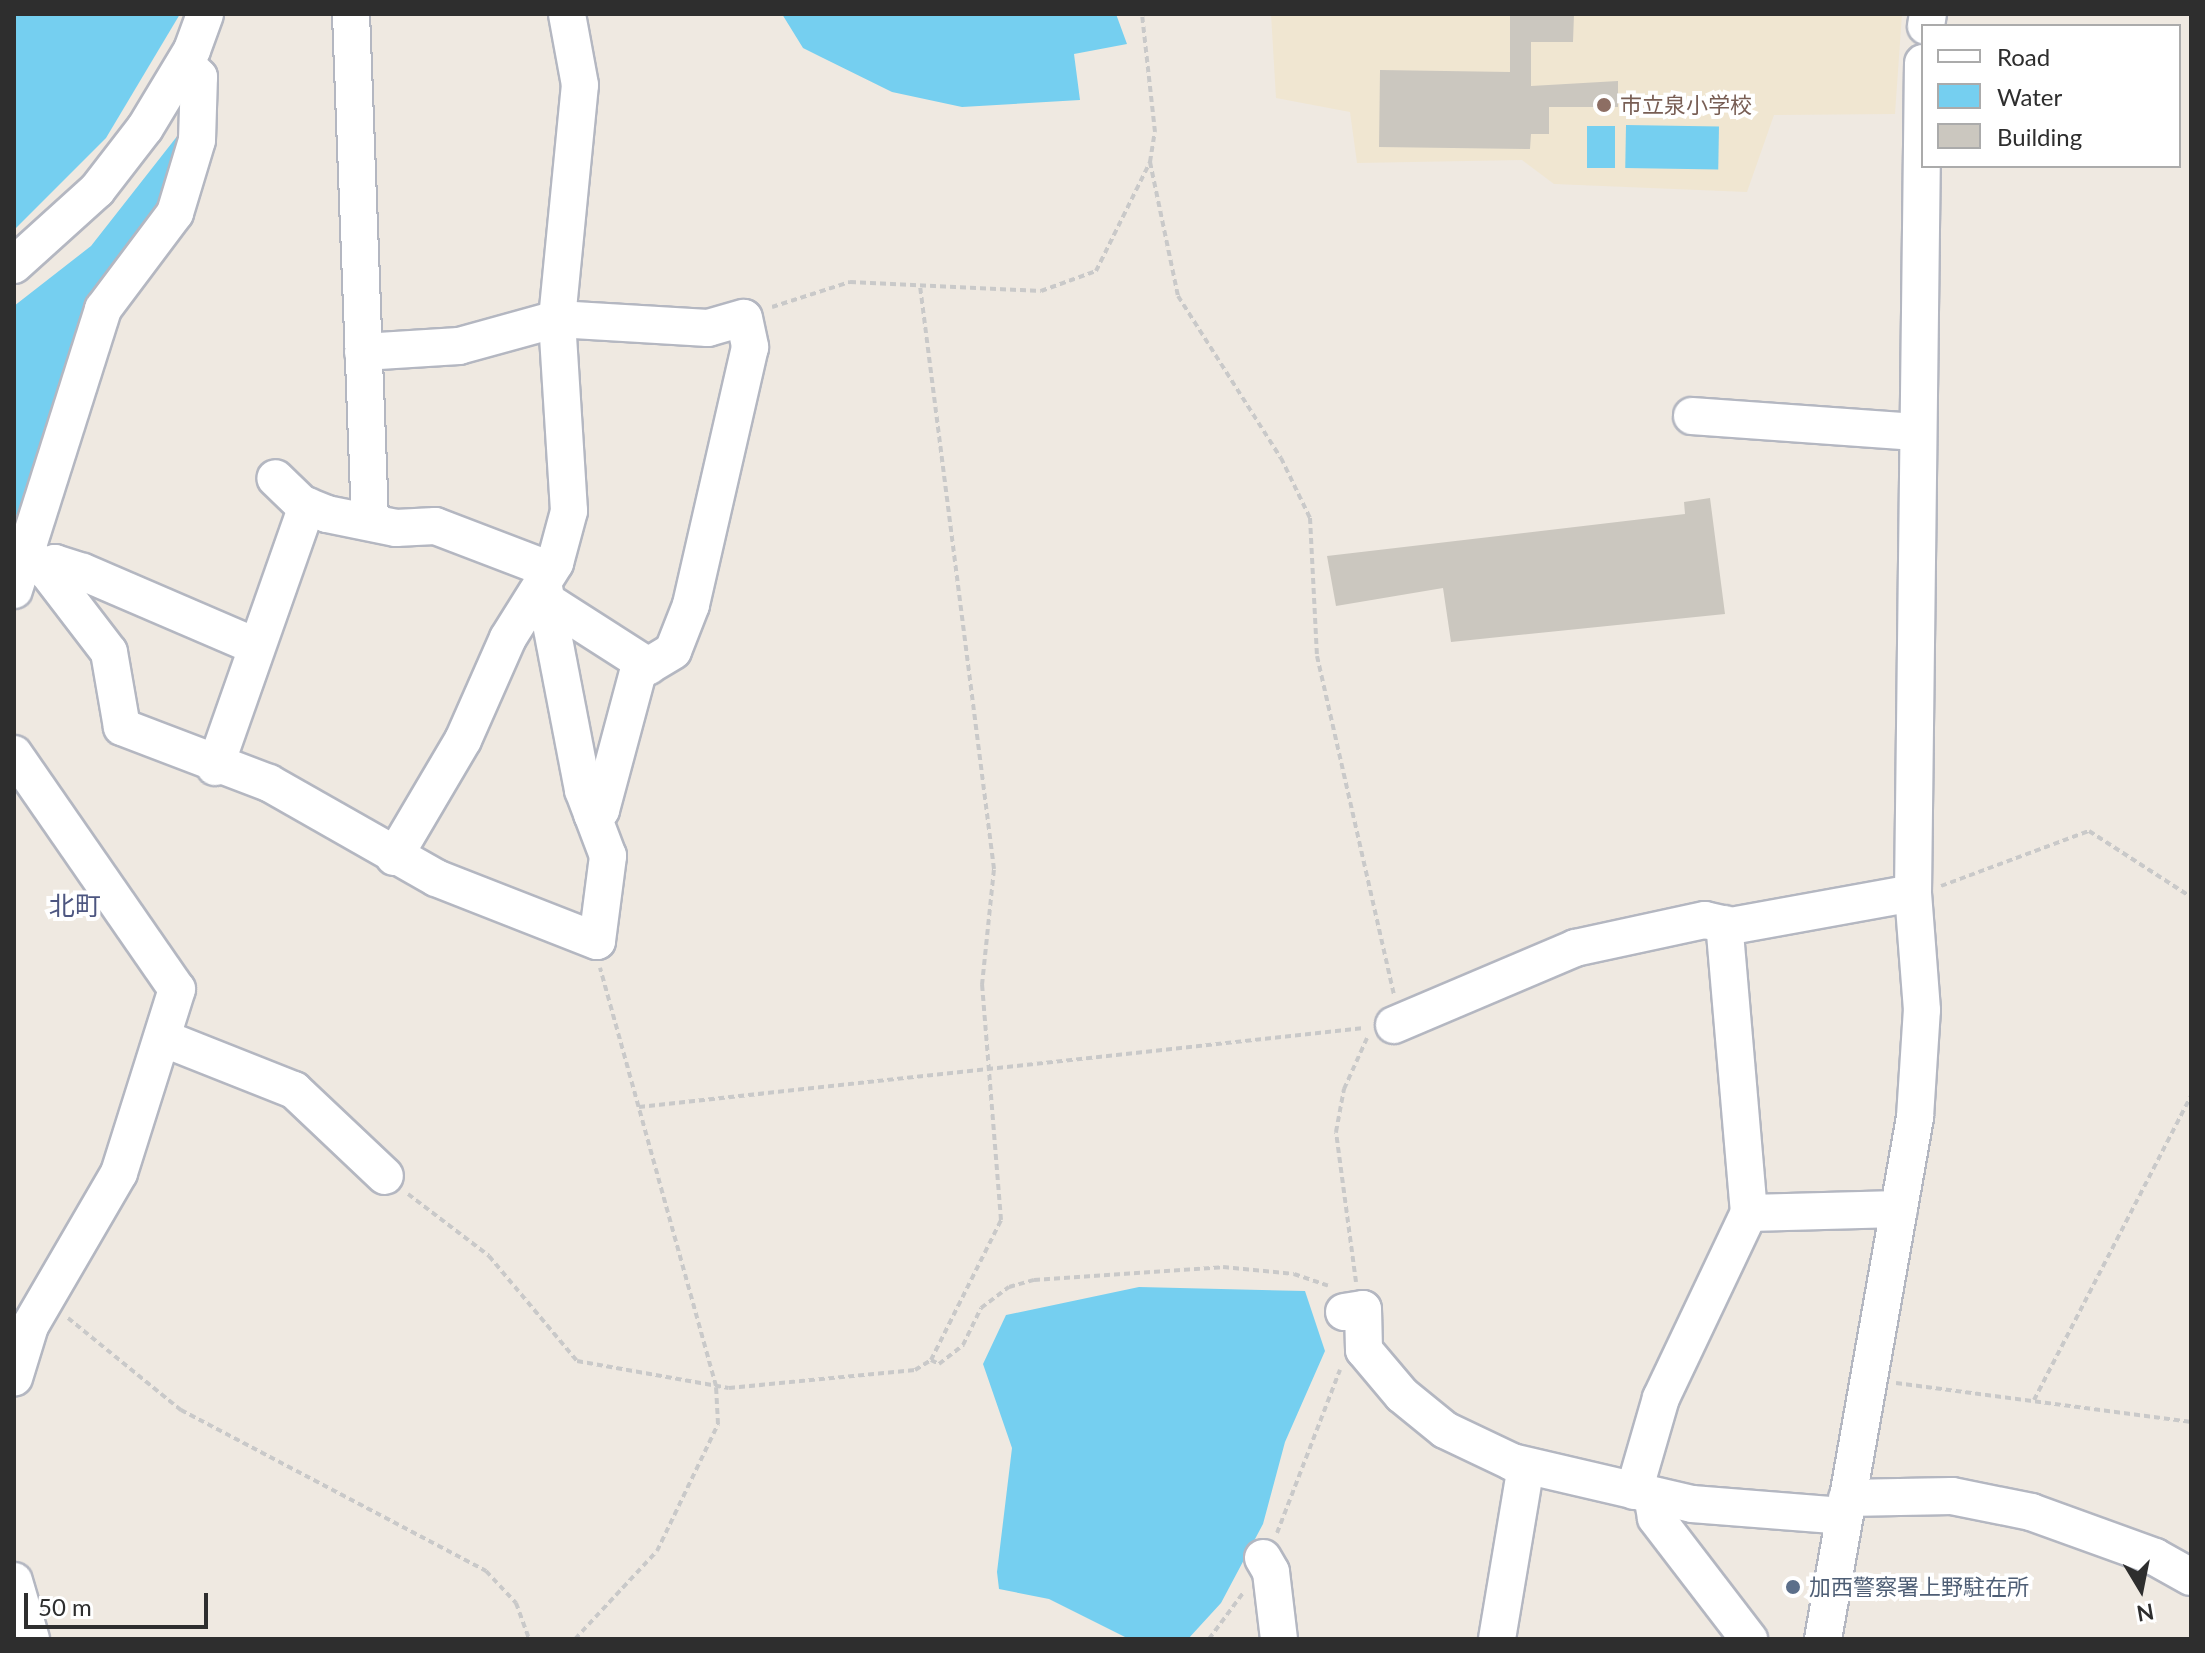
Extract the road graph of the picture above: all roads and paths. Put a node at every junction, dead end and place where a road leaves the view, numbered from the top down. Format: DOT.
graph roads {
  1 [pos="205,14"];
  2 [pos="351,14"];
  3 [pos="567,14"];
  4 [pos="1142,14"];
  5 [pos="185,63"];
  6 [pos="1921,155"];
  7 [pos="1150,162"];
  8 [pos="14,265"];
  9 [pos="920,286"];
  10 [pos="744,318"];
  11 [pos="557,319"];
  12 [pos="363,352"];
  13 [pos="1692,416"];
  14 [pos="1915,432"];
  15 [pos="275,478"];
  16 [pos="307,506"];
  17 [pos="370,521"];
  18 [pos="28,554"];
  19 [pos="14,590"];
  20 [pos="548,591"];
  21 [pos="255,646"];
  22 [pos="648,666"];
  23 [pos="14,754"];
  24 [pos="215,767"];
  25 [pos="592,815"];
  26 [pos="394,857"];
  27 [pos="1913,893"];
  28 [pos="2191,897"];
  29 [pos="1724,924"];
  30 [pos="597,941"];
  31 [pos="1381,1026"];
  32 [pos="165,1039"];
  33 [pos="990,1068"];
  34 [pos="2191,1096"];
  35 [pos="639,1107"];
  36 [pos="385,1176"];
  37 [pos="1899,1209"];
  38 [pos="1749,1213"];
  39 [pos="45,1298"];
  40 [pos="1353,1311"];
  41 [pos="931,1360"];
  42 [pos="14,1378"];
  43 [pos="1871,1378"];
  44 [pos="716,1386"];
  45 [pos="2034,1400"];
  46 [pos="2191,1422"];
  47 [pos="1526,1466"];
  48 [pos="1643,1493"];
  49 [pos="1845,1507"];
  50 [pos="1263,1558"];
  51 [pos="2191,1577"];
  52 [pos="14,1581"];
  53 [pos="31,1639"];
  54 [pos="529,1639"];
  55 [pos="575,1639"];
  56 [pos="1209,1639"];
  57 [pos="1279,1639"];
  58 [pos="1497,1639"];
  59 [pos="1749,1639"];
  60 [pos="1823,1639"];
  1 -- 5 [label="street"];
  2 -- 12 [label="street"];
  3 -- 11 [label="street"];
  4 -- 7 [label="path"];
  5 -- 8 [label="street"];
  5 -- 18 [label="street"];
  6 -- 14 [label="street"];
  7 -- 9 [label="path"];
  7 -- 31 [label="path"];
  9 -- 10 [label="path"];
  9 -- 33 [label="path"];
  10 -- 11 [label="street"];
  10 -- 22 [label="street"];
  11 -- 12 [label="street"];
  11 -- 20 [label="street"];
  12 -- 17 [label="street"];
  13 -- 14 [label="street"];
  14 -- 27 [label="street"];
  15 -- 16 [label="street"];
  16 -- 17 [label="street"];
  16 -- 21 [label="street"];
  17 -- 20 [label="street"];
  18 -- 19 [label="street"];
  18 -- 21 [label="street"];
  18 -- 24 [label="street"];
  20 -- 22 [label="street"];
  20 -- 25 [label="street"];
  20 -- 26 [label="street"];
  21 -- 24 [label="street"];
  22 -- 25 [label="street"];
  23 -- 32 [label="street"];
  24 -- 26 [label="street"];
  25 -- 30 [label="street"];
  26 -- 30 [label="street"];
  27 -- 28 [label="path"];
  27 -- 29 [label="street"];
  27 -- 37 [label="street"];
  29 -- 31 [label="street"];
  29 -- 38 [label="street"];
  30 -- 35 [label="path"];
  31 -- 33 [label="path"];
  31 -- 40 [label="path"];
  32 -- 36 [label="street"];
  32 -- 39 [label="street"];
  33 -- 35 [label="path"];
  33 -- 41 [label="path"];
  34 -- 45 [label="path"];
  35 -- 44 [label="path"];
  36 -- 44 [label="path"];
  37 -- 38 [label="street"];
  37 -- 43 [label="street"];
  38 -- 48 [label="street"];
  39 -- 42 [label="street"];
  39 -- 54 [label="path"];
  40 -- 41 [label="path"];
  40 -- 47 [label="street"];
  40 -- 50 [label="path"];
  41 -- 44 [label="path"];
  43 -- 45 [label="path"];
  43 -- 49 [label="street"];
  44 -- 55 [label="path"];
  45 -- 46 [label="path"];
  47 -- 48 [label="street"];
  47 -- 58 [label="street"];
  48 -- 49 [label="street"];
  48 -- 59 [label="street"];
  49 -- 51 [label="street"];
  49 -- 60 [label="street"];
  50 -- 56 [label="path"];
  50 -- 57 [label="street"];
  52 -- 53 [label="street"];
}
